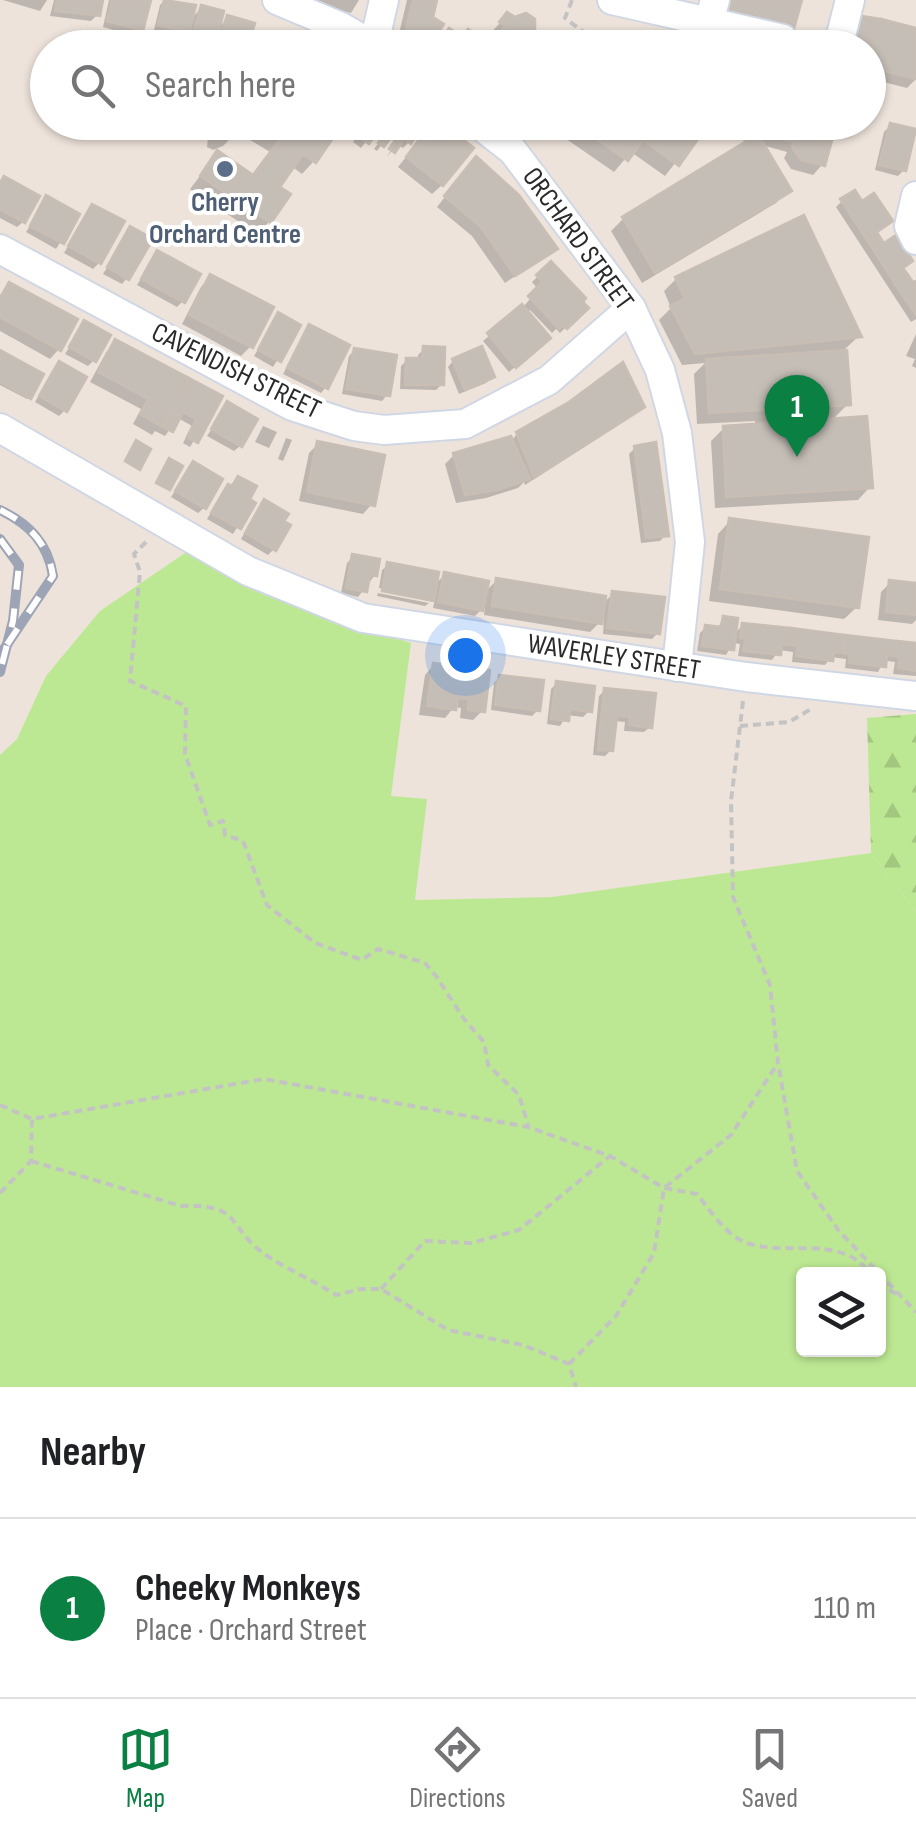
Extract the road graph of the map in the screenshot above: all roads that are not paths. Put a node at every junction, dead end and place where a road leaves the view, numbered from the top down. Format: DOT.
graph roads {
  1 [pos="277,0"];
  2 [pos="384,0"];
  3 [pos="612,0"];
  4 [pos="850,0"];
  5 [pos="712,11"];
  6 [pos="328,30"];
  7 [pos="379,30"];
  8 [pos="761,30"];
  9 [pos="842,30"];
  10 [pos="500,140"];
  11 [pos="916,196"];
  12 [pos="916,240"];
  13 [pos="0,249"];
  14 [pos="632,308"];
  15 [pos="0,428"];
  16 [pos="677,667"];
  17 [pos="916,696"];
  1 -- 6 [label="street"];
  2 -- 7 [label="street"];
  3 -- 5 [label="street"];
  4 -- 9 [label="street"];
  5 -- 8 [label="street"];
  10 -- 14 [label="street, ORCHARD STREET"];
  11 -- 12 [label="street"];
  13 -- 14 [label="street, CAVENDISH STREET"];
  14 -- 16 [label="street, ORCHARD STREET"];
  15 -- 16 [label="street, WAVERLEY STREET"];
  16 -- 17 [label="street, WAVERLEY STREET"];
}
